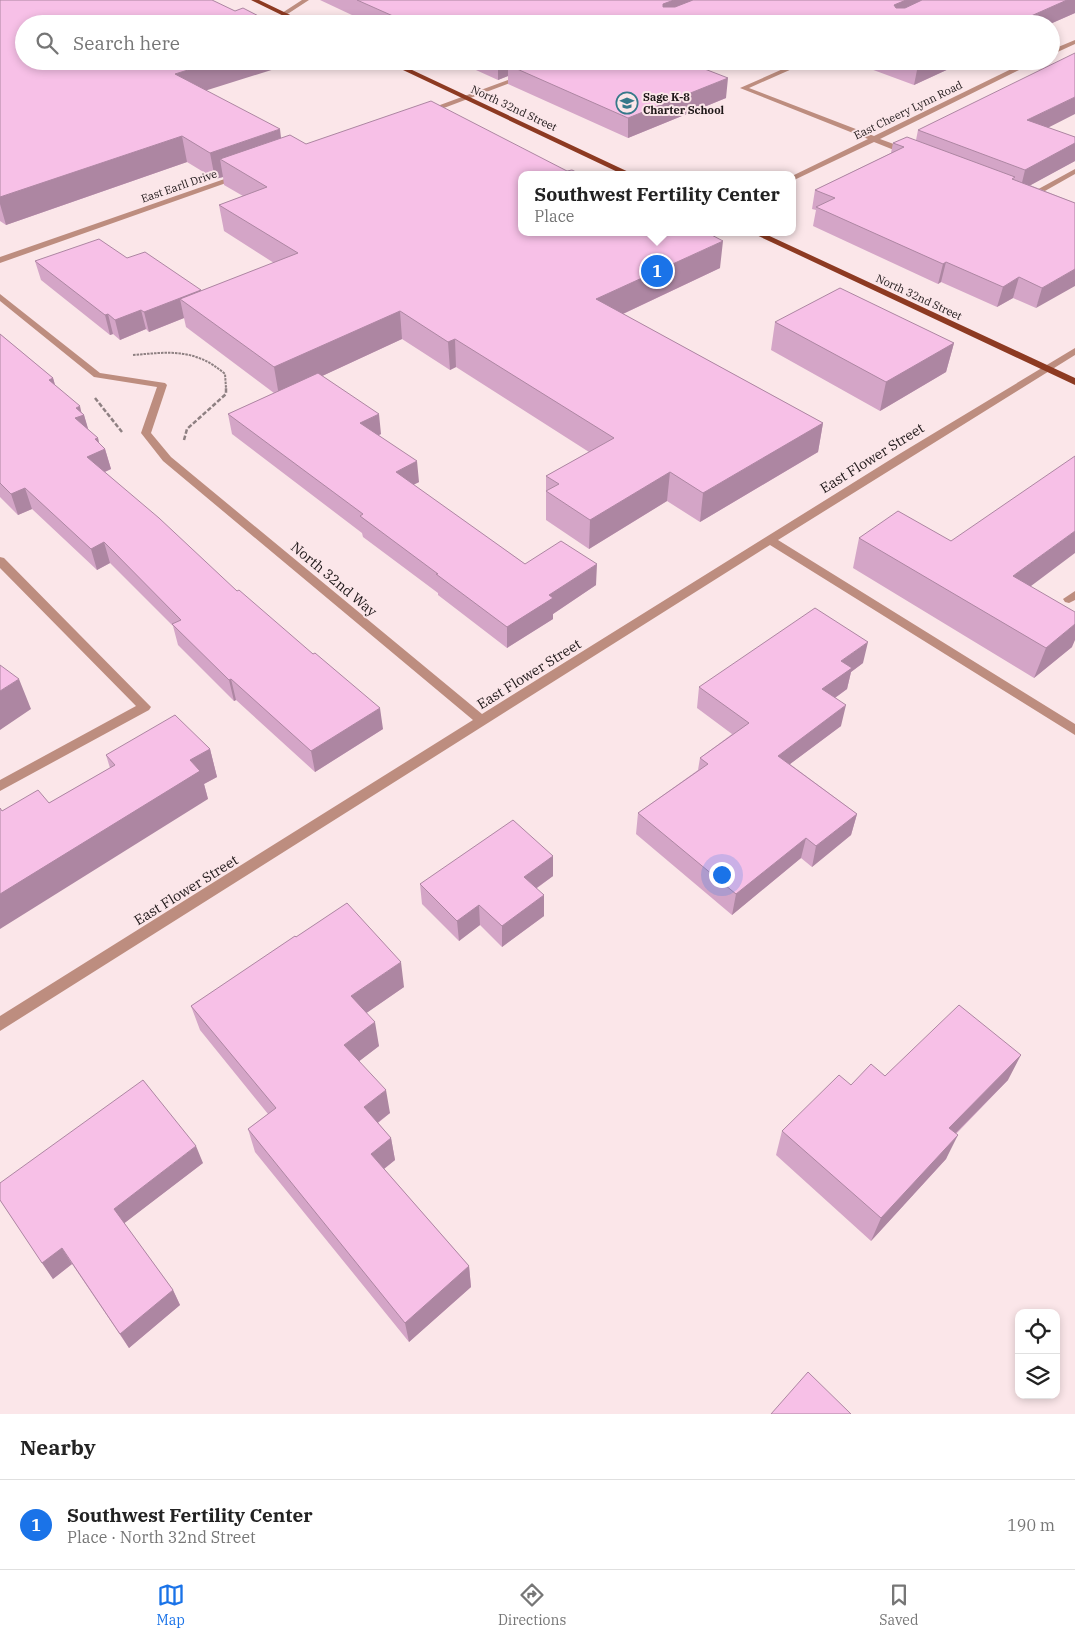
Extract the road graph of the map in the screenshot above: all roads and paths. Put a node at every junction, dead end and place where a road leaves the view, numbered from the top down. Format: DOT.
graph roads {
  1 [pos="254,0"];
  2 [pos="306,0"];
  3 [pos="284,14"];
  4 [pos="1075,42"];
  5 [pos="1060,49"];
  6 [pos="406,70"];
  7 [pos="786,70"];
  8 [pos="1015,70"];
  9 [pos="536,72"];
  10 [pos="465,97"];
  11 [pos="420,113"];
  12 [pos="873,139"];
  13 [pos="915,155"];
  14 [pos="1075,170"];
  15 [pos="622,171"];
  16 [pos="250,173"];
  17 [pos="796,176"];
  18 [pos="1017,194"];
  19 [pos="763,236"];
  20 [pos="0,260"];
  21 [pos="0,297"];
  22 [pos="1075,351"];
  23 [pos="1046,368"];
  24 [pos="1075,382"];
  25 [pos="771,540"];
  26 [pos="0,561"];
  27 [pos="482,721"];
  28 [pos="1075,730"];
  29 [pos="0,786"];
  30 [pos="0,1024"];
  1 -- 3 [label="main road"];
  2 -- 3 [label="street"];
  4 -- 5 [label="street"];
  6 -- 10 [label="main road, North 32nd Street"];
  7 -- 12 [label="street"];
  8 -- 12 [label="street, East Cheery Lynn Road"];
  9 -- 10 [label="street"];
  10 -- 11 [label="street"];
  10 -- 15 [label="main road, North 32nd Street"];
  12 -- 13 [label="street"];
  12 -- 17 [label="street, East Cheery Lynn Road"];
  14 -- 18 [label="street"];
  16 -- 20 [label="street, East Earll Drive"];
  19 -- 23 [label="main road, North 32nd Street"];
  21 -- 27 [label="street, North 32nd Way"];
  22 -- 23 [label="street, East Flower Street"];
  23 -- 24 [label="main road, North 32nd Street"];
  23 -- 25 [label="street, East Flower Street"];
  25 -- 27 [label="street, East Flower Street"];
  25 -- 28 [label="street"];
  26 -- 29 [label="street"];
  27 -- 30 [label="street, East Flower Street"];
}
